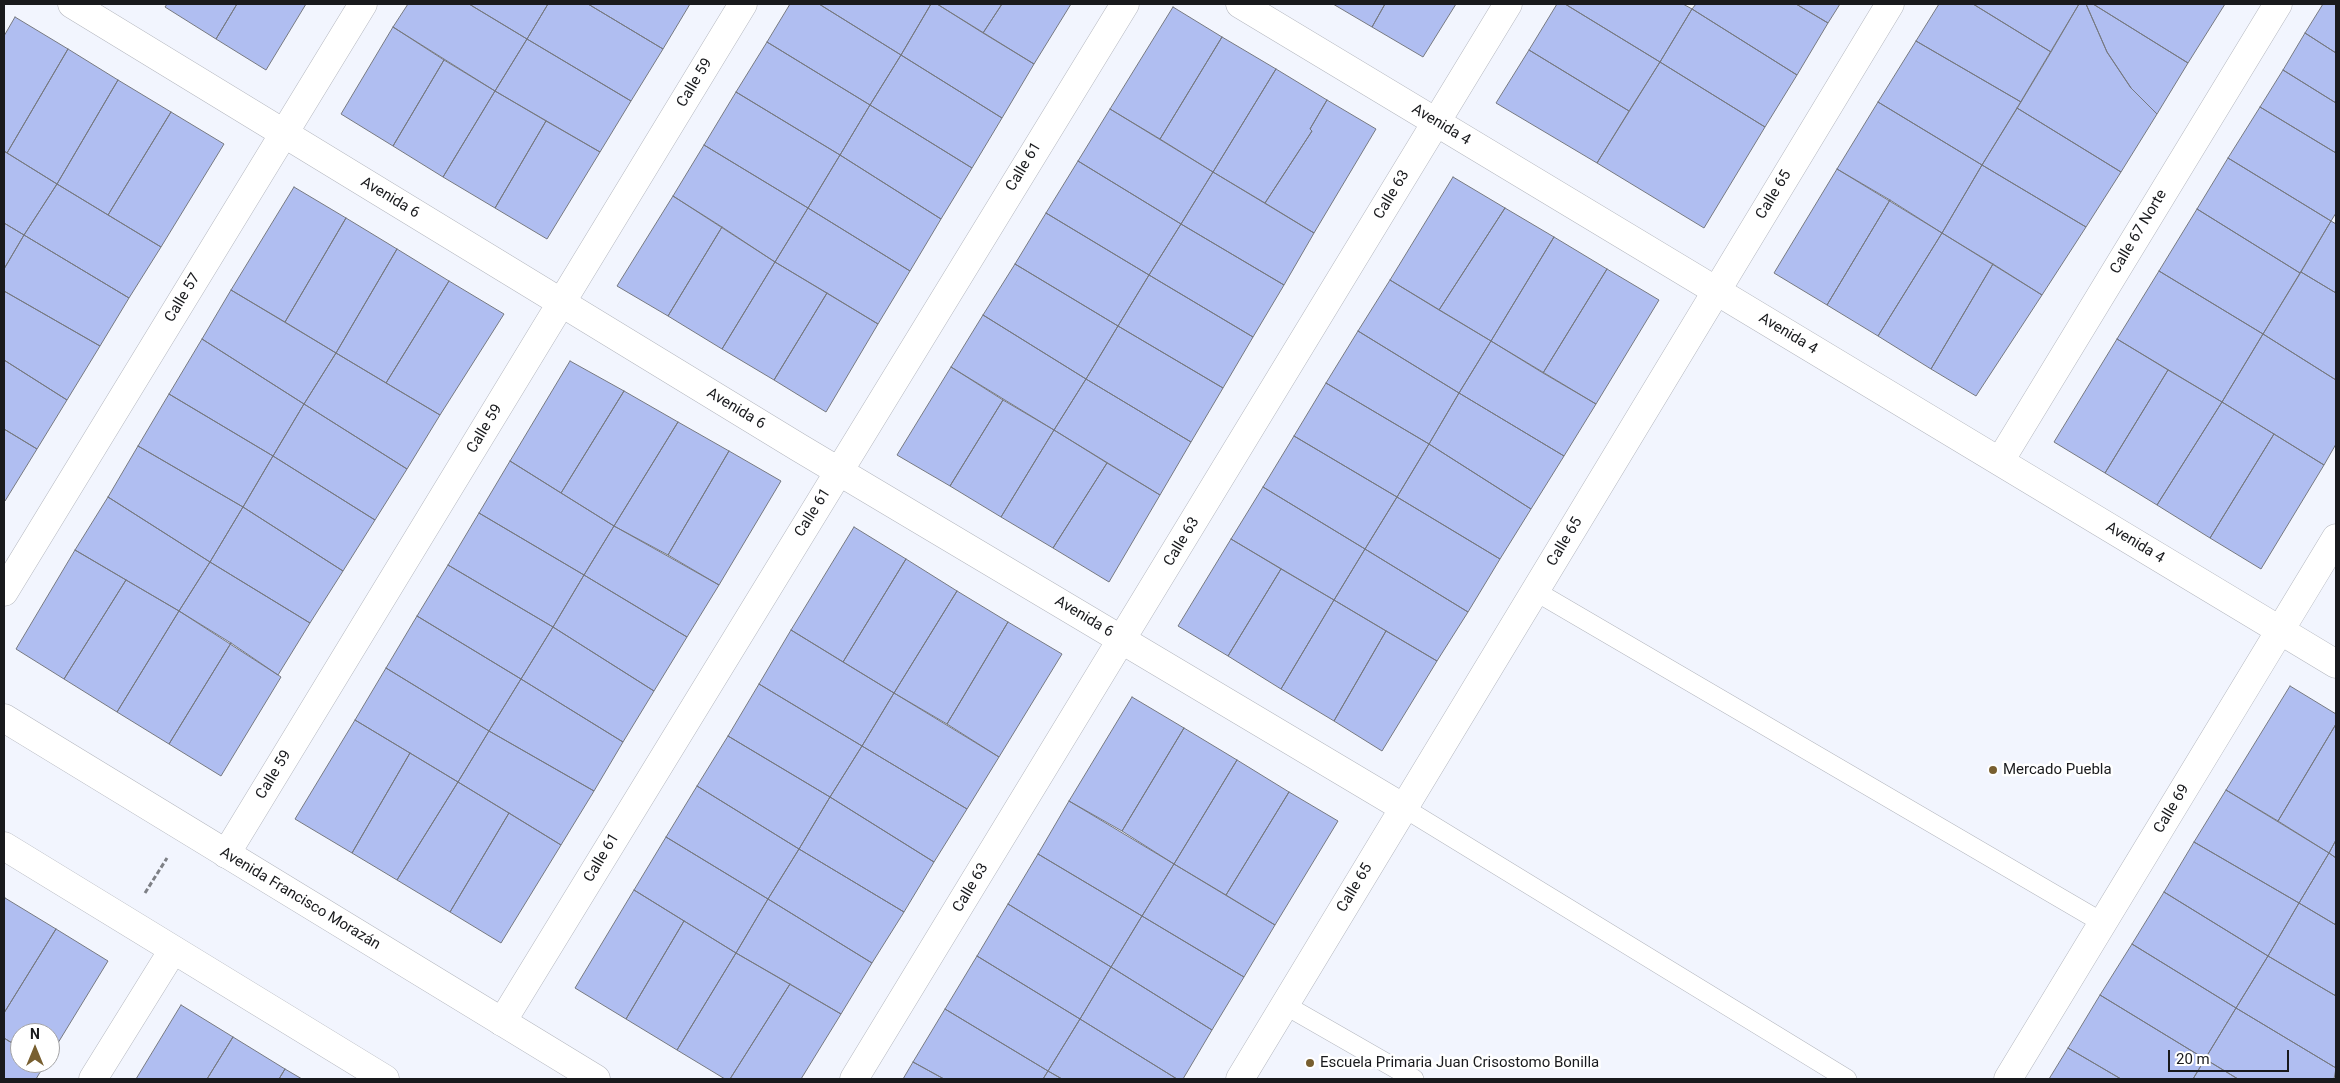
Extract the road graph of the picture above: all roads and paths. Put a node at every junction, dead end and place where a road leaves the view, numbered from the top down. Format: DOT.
graph roads {
  1 [pos="72,4"];
  2 [pos="363,4"];
  3 [pos="743,4"];
  4 [pos="1125,4"];
  5 [pos="1240,4"];
  6 [pos="1508,4"];
  7 [pos="1890,4"];
  8 [pos="2278,4"];
  9 [pos="1436,122"];
  10 [pos="284,133"];
  11 [pos="1716,291"];
  12 [pos="561,303"];
  13 [pos="2000,461"];
  14 [pos="839,471"];
  15 [pos="2336,538"];
  16 [pos="1535,591"];
  17 [pos="4,592"];
  18 [pos="2280,630"];
  19 [pos="1122,640"];
  20 [pos="2336,664"];
  21 [pos="4,718"];
  22 [pos="1404,808"];
  23 [pos="194,834"];
  24 [pos="4,846"];
  25 [pos="226,854"];
  26 [pos="127,921"];
  27 [pos="2103,923"];
  28 [pos="173,950"];
  29 [pos="1285,1004"];
  30 [pos="502,1022"];
  31 [pos="93,1079"];
  32 [pos="385,1079"];
  33 [pos="596,1079"];
  34 [pos="854,1079"];
  35 [pos="1240,1079"];
  36 [pos="1414,1079"];
  37 [pos="1847,1079"];
  38 [pos="2008,1079"];
  1 -- 10 [label="street, Avenida 6"];
  2 -- 10 [label="street, Calle 57"];
  3 -- 12 [label="street, Calle 59"];
  4 -- 14 [label="street, Calle 61"];
  5 -- 9 [label="street, Avenida 4"];
  6 -- 9 [label="street, Calle 63"];
  7 -- 11 [label="street, Calle 65"];
  8 -- 13 [label="street, Calle 67 Norte"];
  9 -- 11 [label="street, Avenida 4"];
  9 -- 19 [label="street, Calle 63"];
  10 -- 12 [label="street, Avenida 6"];
  10 -- 17 [label="street, Calle 57"];
  11 -- 13 [label="street, Avenida 4"];
  11 -- 16 [label="street, Calle 65"];
  12 -- 14 [label="street, Avenida 6"];
  12 -- 25 [label="street, Calle 59"];
  13 -- 18 [label="street, Avenida 4"];
  14 -- 19 [label="street, Avenida 6"];
  14 -- 30 [label="street, Calle 61"];
  15 -- 18 [label="street, Calle 69"];
  16 -- 22 [label="street, Calle 65"];
  16 -- 27 [label="lane"];
  18 -- 20 [label="street, Avenida 4"];
  18 -- 27 [label="street, Calle 69"];
  19 -- 22 [label="street, Avenida 6"];
  19 -- 34 [label="street, Calle 63"];
  21 -- 23 [label="street, Avenida Francisco Morazán"];
  22 -- 29 [label="street, Calle 65"];
  22 -- 37 [label="lane"];
  23 -- 25 [label="street, Avenida Francisco Morazán"];
  23 -- 26 [label="path"];
  24 -- 26 [label="street"];
  25 -- 30 [label="street, Avenida Francisco Morazán"];
  26 -- 28 [label="street"];
  27 -- 38 [label="street, Calle 69"];
  28 -- 31 [label="street"];
  28 -- 32 [label="street"];
  29 -- 35 [label="street, Calle 65"];
  29 -- 36 [label="lane"];
  30 -- 33 [label="street, Avenida Francisco Morazán"];
}
